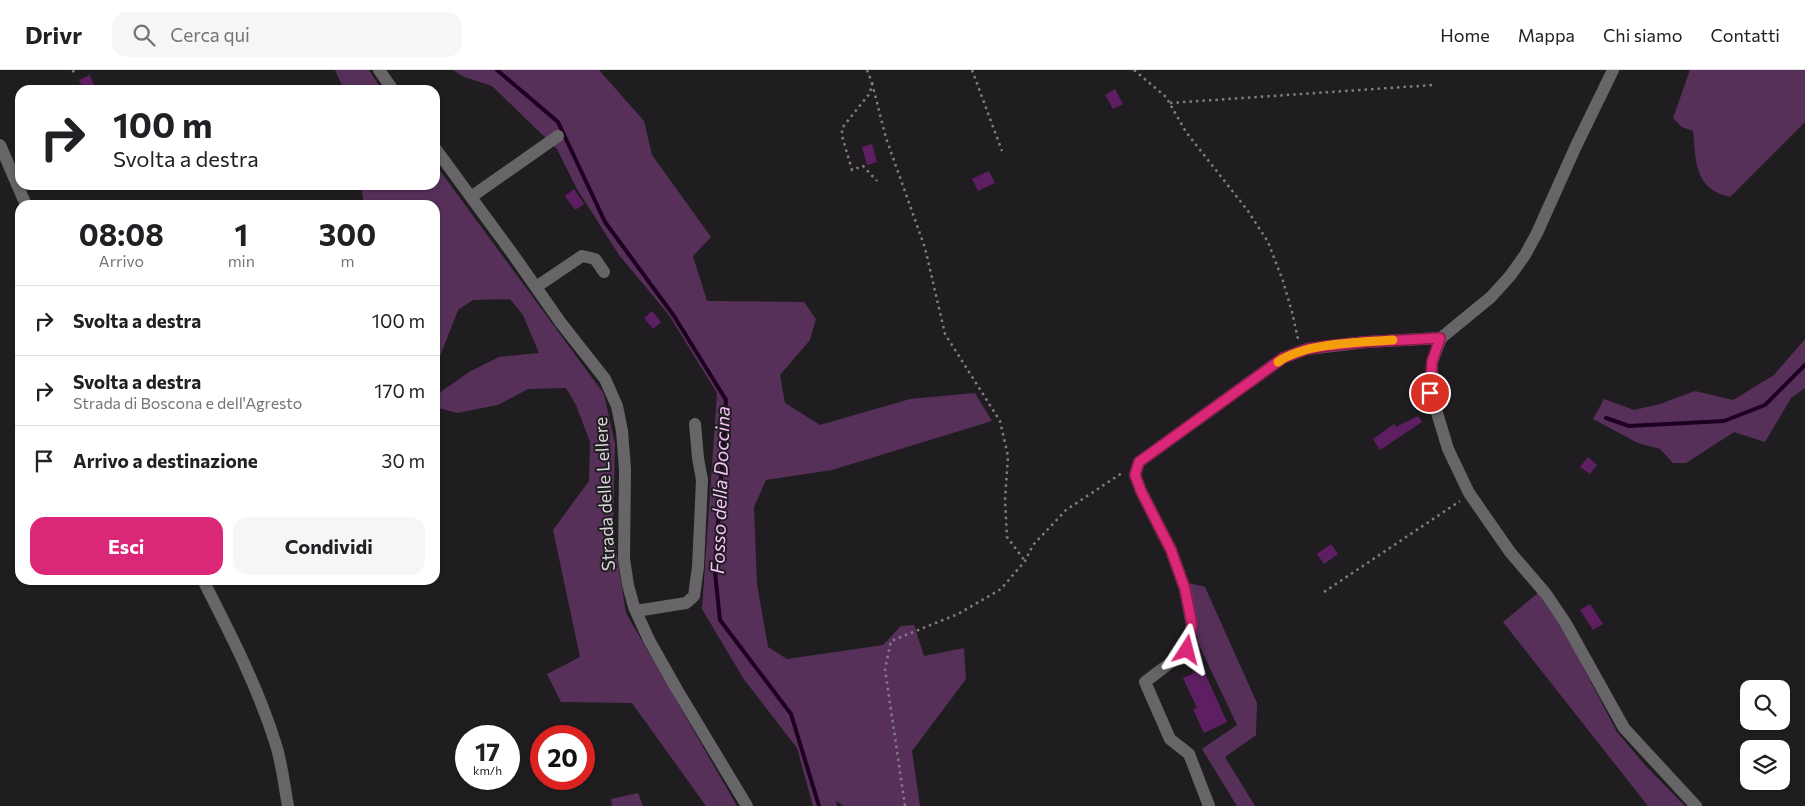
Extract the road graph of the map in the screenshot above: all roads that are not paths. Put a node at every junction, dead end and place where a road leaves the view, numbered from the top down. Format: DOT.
graph roads {
  1 [pos="379,70"];
  2 [pos="1613,70"];
  3 [pos="390,85"];
  4 [pos="558,136"];
  5 [pos="0,145"];
  6 [pos="440,155"];
  7 [pos="15,180"];
  8 [pos="471,197"];
  9 [pos="604,272"];
  10 [pos="536,287"];
  11 [pos="1440,338"];
  12 [pos="695,424"];
  13 [pos="206,585"];
  14 [pos="636,611"];
  15 [pos="288,806"];
  16 [pos="747,806"];
  17 [pos="1209,806"];
  18 [pos="1696,806"];
  1 -- 3 [label="street"];
  2 -- 11 [label="street"];
  4 -- 8 [label="street"];
  5 -- 7 [label="street"];
  6 -- 8 [label="street, Strada delle Lellere"];
  8 -- 10 [label="street, Strada delle Lellere"];
  9 -- 10 [label="street"];
  10 -- 14 [label="street, Strada delle Lellere"];
  11 -- 17 [label="street"];
  11 -- 18 [label="street"];
  12 -- 14 [label="street"];
  13 -- 15 [label="street"];
  14 -- 16 [label="street, Strada delle Lellere"];
}
